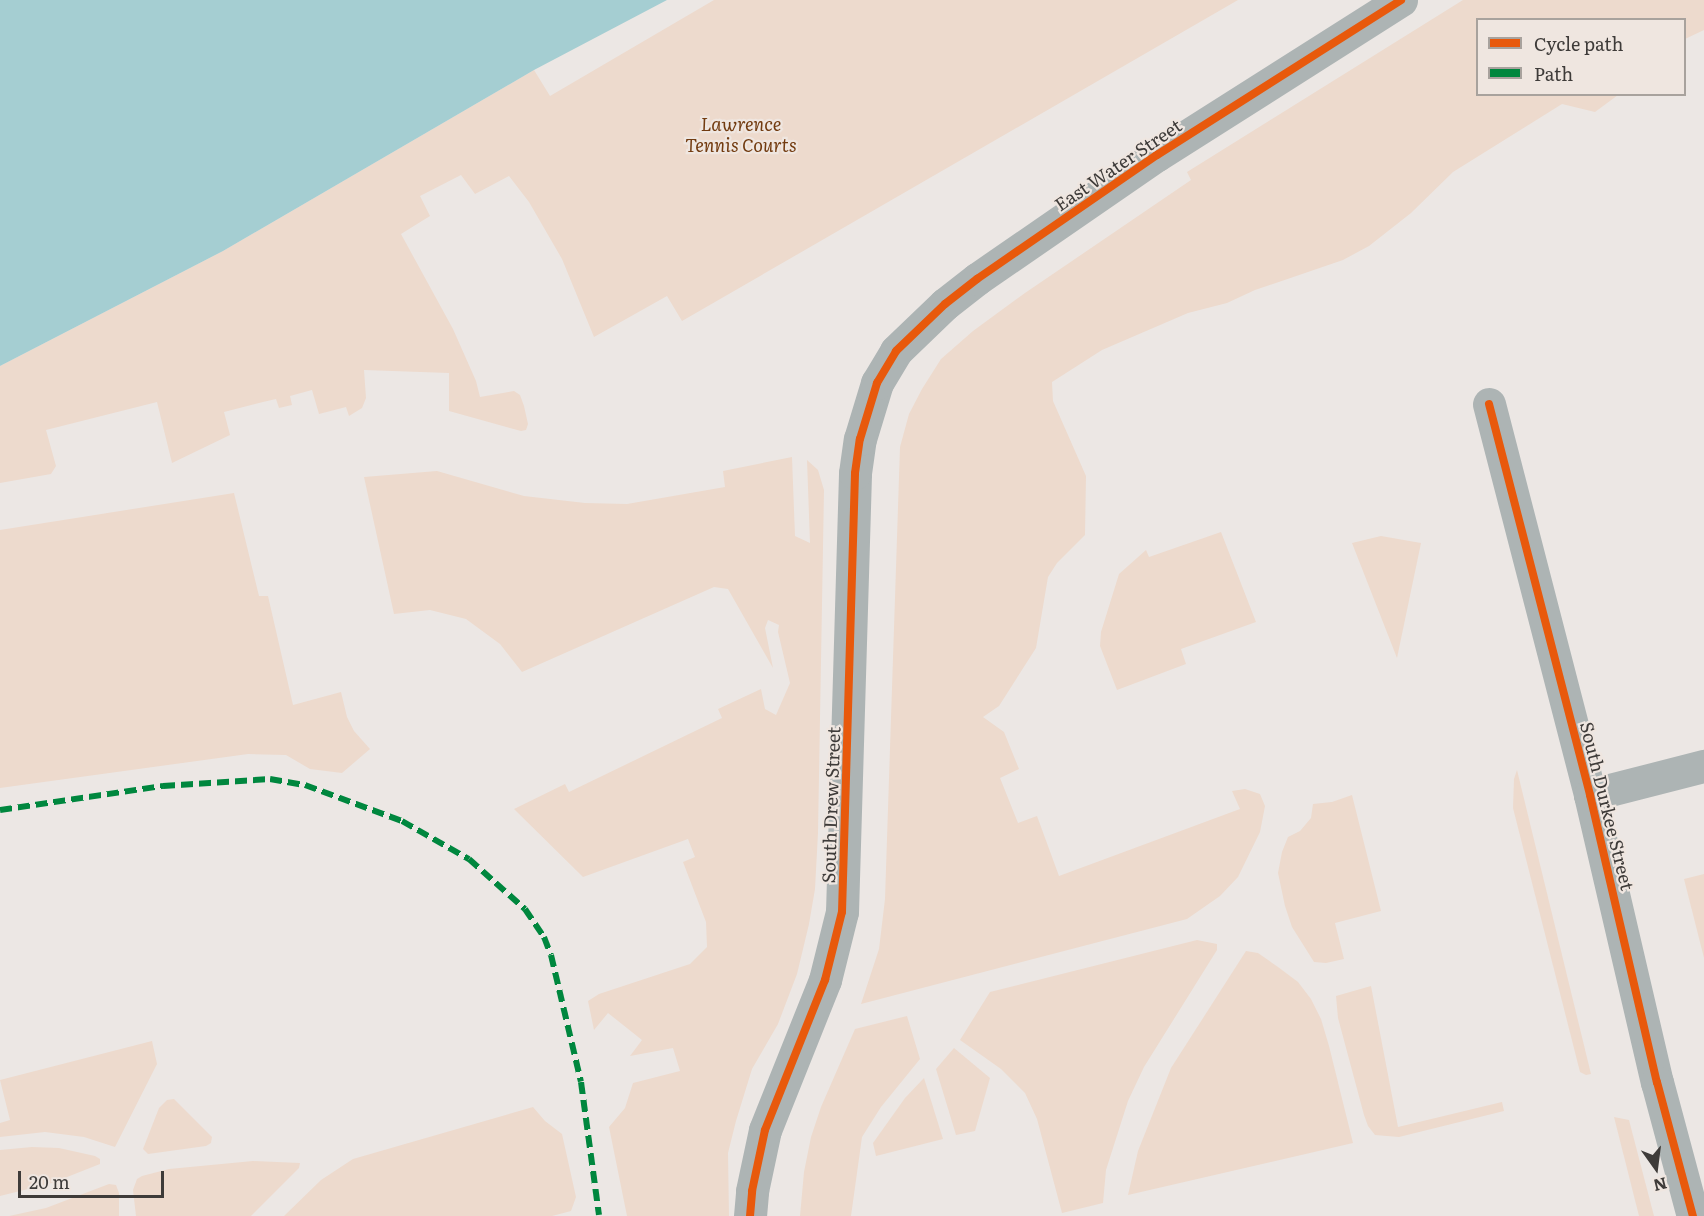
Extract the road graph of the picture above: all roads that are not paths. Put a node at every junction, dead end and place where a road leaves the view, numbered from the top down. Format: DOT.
graph roads {
  1 [pos="1401,0"];
  2 [pos="877,383"];
  3 [pos="1489,405"];
  4 [pos="1704,766"];
  5 [pos="1590,795"];
  6 [pos="750,1216"];
  7 [pos="1693,1216"];
  1 -- 2 [label="street, East Water Street"];
  2 -- 6 [label="street, South Drew Street"];
  3 -- 5 [label="street, South Durkee Street"];
  4 -- 5 [label="street"];
  5 -- 7 [label="street, South Durkee Street"];
}
